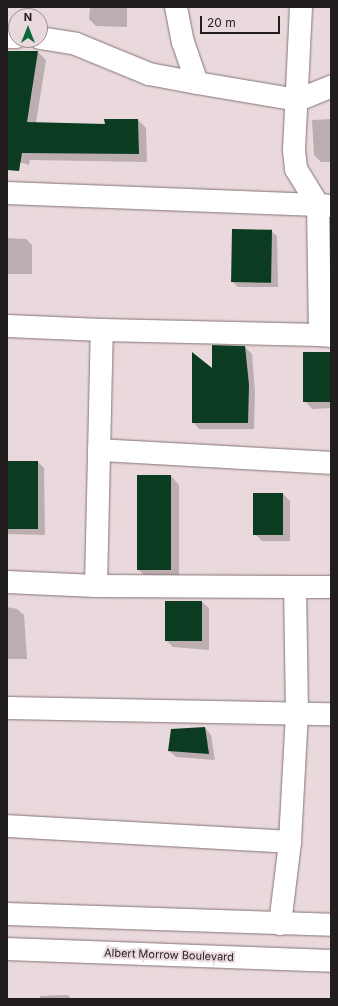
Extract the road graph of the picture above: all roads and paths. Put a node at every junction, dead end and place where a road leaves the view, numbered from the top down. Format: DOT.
graph roads {
  1 [pos="176,7"];
  2 [pos="301,7"];
  3 [pos="48,39"];
  4 [pos="197,83"];
  5 [pos="331,87"];
  6 [pos="298,100"];
  7 [pos="7,193"];
  8 [pos="325,206"];
  9 [pos="7,326"];
  10 [pos="102,330"];
  11 [pos="326,336"];
  12 [pos="99,450"];
  13 [pos="331,463"];
  14 [pos="7,582"];
  15 [pos="96,586"];
  16 [pos="295,587"];
  17 [pos="331,587"];
  18 [pos="7,708"];
  19 [pos="297,713"];
  20 [pos="331,714"];
  21 [pos="7,826"];
  22 [pos="290,842"];
  23 [pos="7,914"];
  24 [pos="280,924"];
  25 [pos="331,925"];
  26 [pos="7,949"];
  27 [pos="331,961"];
  1 -- 4 [label="main road"];
  2 -- 6 [label="main road"];
  3 -- 4 [label="main road"];
  4 -- 6 [label="main road"];
  5 -- 6 [label="main road"];
  6 -- 8 [label="main road"];
  7 -- 8 [label="main road"];
  8 -- 11 [label="main road"];
  9 -- 10 [label="main road"];
  10 -- 11 [label="main road"];
  10 -- 12 [label="main road"];
  12 -- 13 [label="main road"];
  12 -- 15 [label="main road"];
  14 -- 15 [label="main road"];
  15 -- 16 [label="main road"];
  16 -- 17 [label="main road"];
  16 -- 19 [label="main road"];
  18 -- 19 [label="main road"];
  19 -- 20 [label="main road"];
  19 -- 22 [label="main road"];
  21 -- 22 [label="main road"];
  22 -- 24 [label="main road"];
  23 -- 24 [label="main road"];
  24 -- 25 [label="main road"];
  26 -- 27 [label="main road, Albert Morrow Boulevard"];
}
